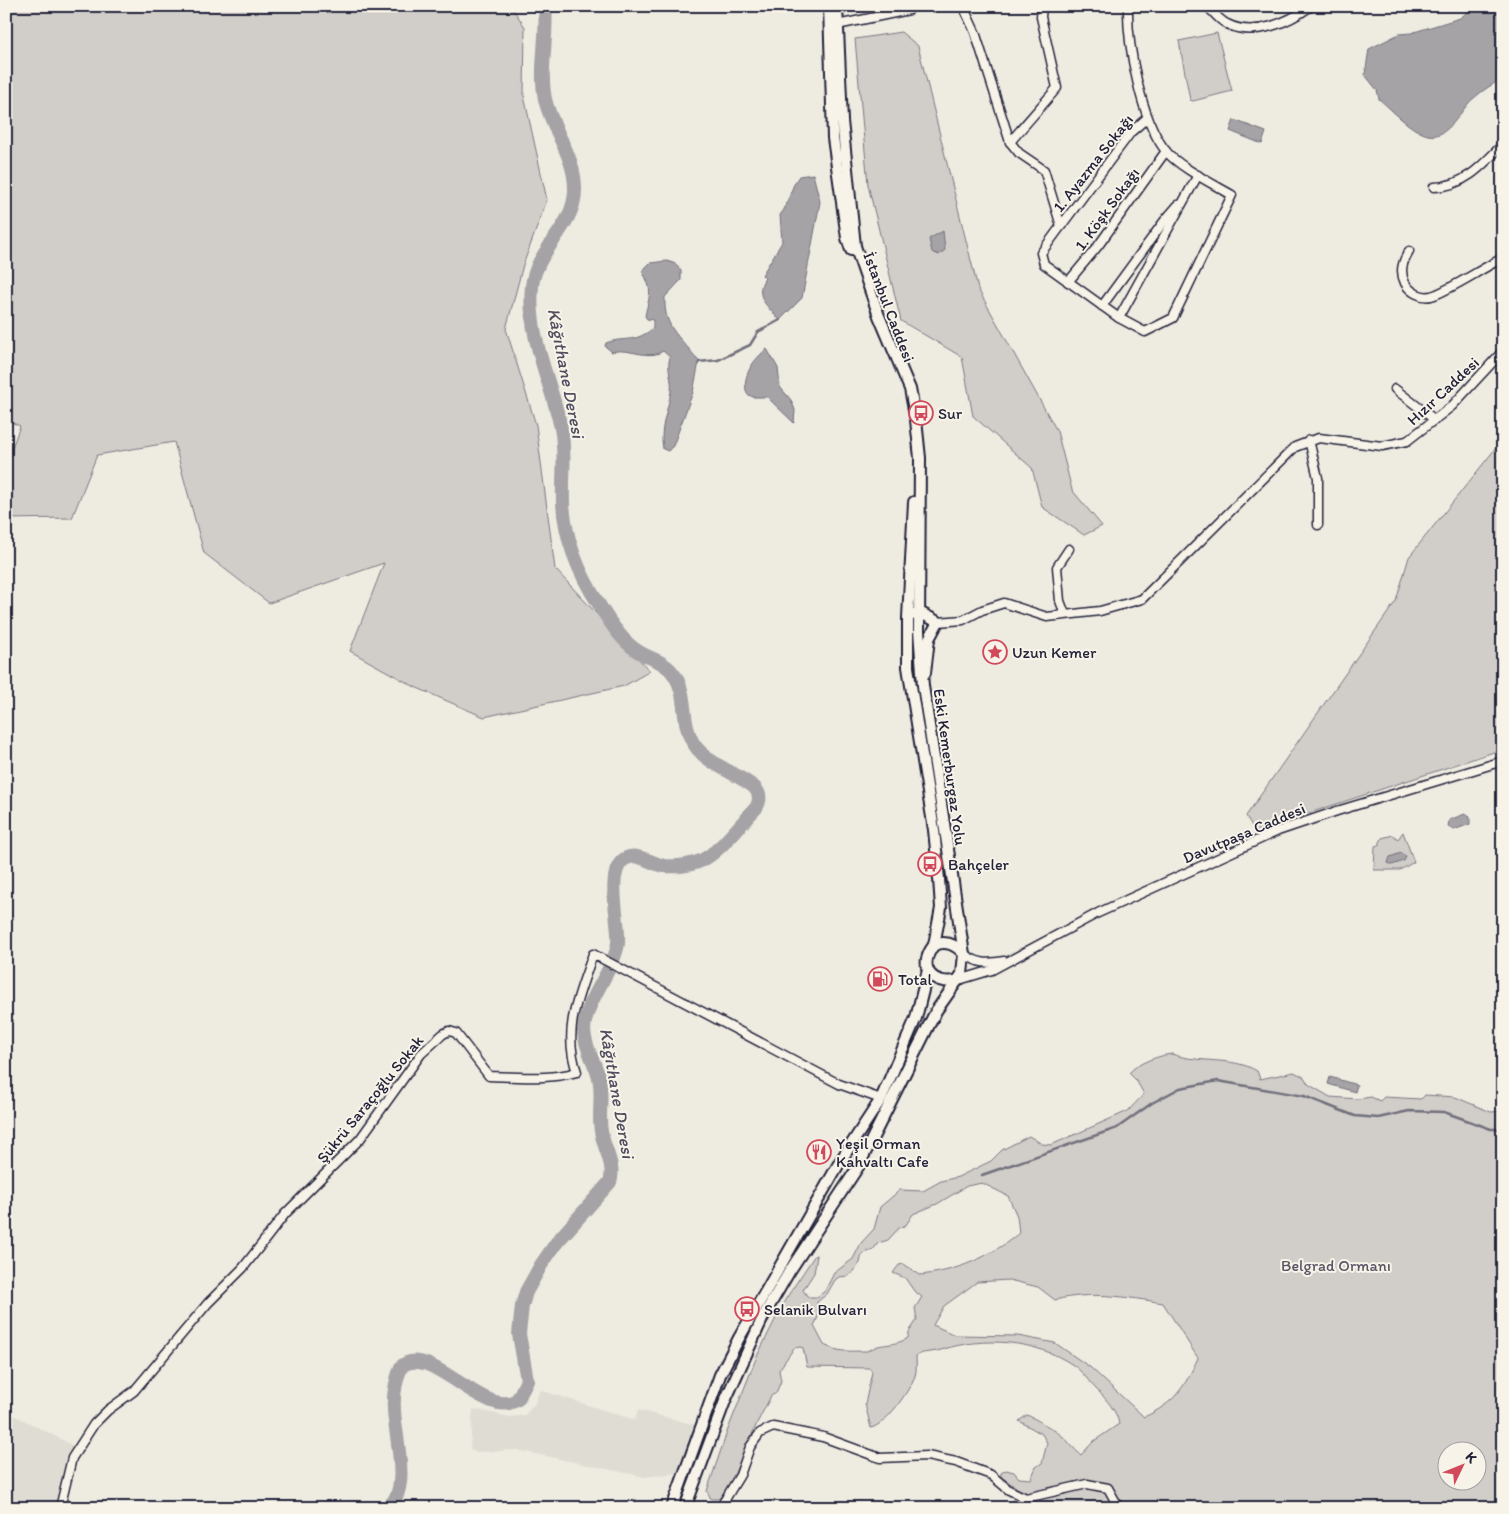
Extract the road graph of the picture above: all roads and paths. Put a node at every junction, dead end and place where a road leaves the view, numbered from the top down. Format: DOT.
graph roads {
  1 [pos="829,6"];
  2 [pos="837,6"];
  3 [pos="912,6"];
  4 [pos="964,6"];
  5 [pos="1042,6"];
  6 [pos="1128,6"];
  7 [pos="1206,6"];
  8 [pos="1311,6"];
  9 [pos="833,26"];
  10 [pos="1147,118"];
  11 [pos="1010,142"];
  12 [pos="1503,144"];
  13 [pos="1166,151"];
  14 [pos="1198,175"];
  15 [pos="1434,186"];
  16 [pos="1184,198"];
  17 [pos="1061,226"];
  18 [pos="850,236"];
  19 [pos="1410,251"];
  20 [pos="1503,258"];
  21 [pos="1068,282"];
  22 [pos="1102,306"];
  23 [pos="1119,318"];
  24 [pos="1503,351"];
  25 [pos="1394,389"];
  26 [pos="1435,420"];
  27 [pos="1309,440"];
  28 [pos="1318,525"];
  29 [pos="1069,549"];
  30 [pos="919,612"];
  31 [pos="1065,614"];
  32 [pos="908,618"];
  33 [pos="938,622"];
  34 [pos="919,625"];
  35 [pos="922,686"];
  36 [pos="1503,761"];
  37 [pos="934,945"];
  38 [pos="964,954"];
  39 [pos="1009,960"];
  40 [pos="928,970"];
  41 [pos="959,980"];
  42 [pos="881,1100"];
  43 [pos="60,1508"];
  44 [pos="672,1508"];
  45 [pos="685,1508"];
  46 [pos="720,1508"];
  47 [pos="1119,1508"];
  1 -- 9 [label="main road, İstanbul Caddesi"];
  2 -- 9 [label="main road, İstanbul Caddesi"];
  3 -- 9 [label="street"];
  4 -- 11 [label="street"];
  5 -- 11 [label="street"];
  6 -- 10 [label="street"];
  7 -- 8 [label="street"];
  9 -- 18 [label="main road, İstanbul Caddesi"];
  10 -- 13 [label="street"];
  10 -- 17 [label="street, 1. Ayazma Sokağı"];
  11 -- 17 [label="street"];
  12 -- 15 [label="street"];
  13 -- 14 [label="street"];
  13 -- 21 [label="street, 1. Köşk Sokağı"];
  14 -- 16 [label="street"];
  14 -- 23 [label="street"];
  16 -- 22 [label="street"];
  16 -- 23 [label="street"];
  17 -- 21 [label="street, 1. Ayazma Sokağı"];
  18 -- 30 [label="main road, İstanbul Caddesi"];
  18 -- 32 [label="main road, İstanbul Caddesi"];
  19 -- 20 [label="street"];
  21 -- 22 [label="street"];
  22 -- 23 [label="street"];
  24 -- 26 [label="street, Hızır Caddesi"];
  25 -- 26 [label="street"];
  26 -- 27 [label="street, Hızır Caddesi"];
  27 -- 28 [label="street"];
  27 -- 31 [label="street"];
  29 -- 31 [label="street"];
  30 -- 32 [label="main road"];
  30 -- 33 [label="main road"];
  30 -- 34 [label="main road, Eski Kemerburgaz Yolu"];
  31 -- 33 [label="street"];
  32 -- 34 [label="main road"];
  32 -- 37 [label="main road, Eski Kemerburgaz Yolu"];
  33 -- 34 [label="main road"];
  33 -- 35 [label="main road"];
  34 -- 35 [label="main road, Eski Kemerburgaz Yolu"];
  35 -- 38 [label="main road, Eski Kemerburgaz Yolu"];
  36 -- 39 [label="street, Davutpaşa Caddesi"];
  37 -- 38 [label="main road"];
  37 -- 40 [label="main road"];
  38 -- 39 [label="street"];
  38 -- 41 [label="main road"];
  39 -- 41 [label="street, Davutpaşa Caddesi"];
  40 -- 41 [label="main road"];
  40 -- 42 [label="main road"];
  41 -- 45 [label="main road"];
  42 -- 43 [label="street, Şükrü Saraçoğlu Sokak"];
  42 -- 44 [label="main road"];
  46 -- 47 [label="street"];
}
